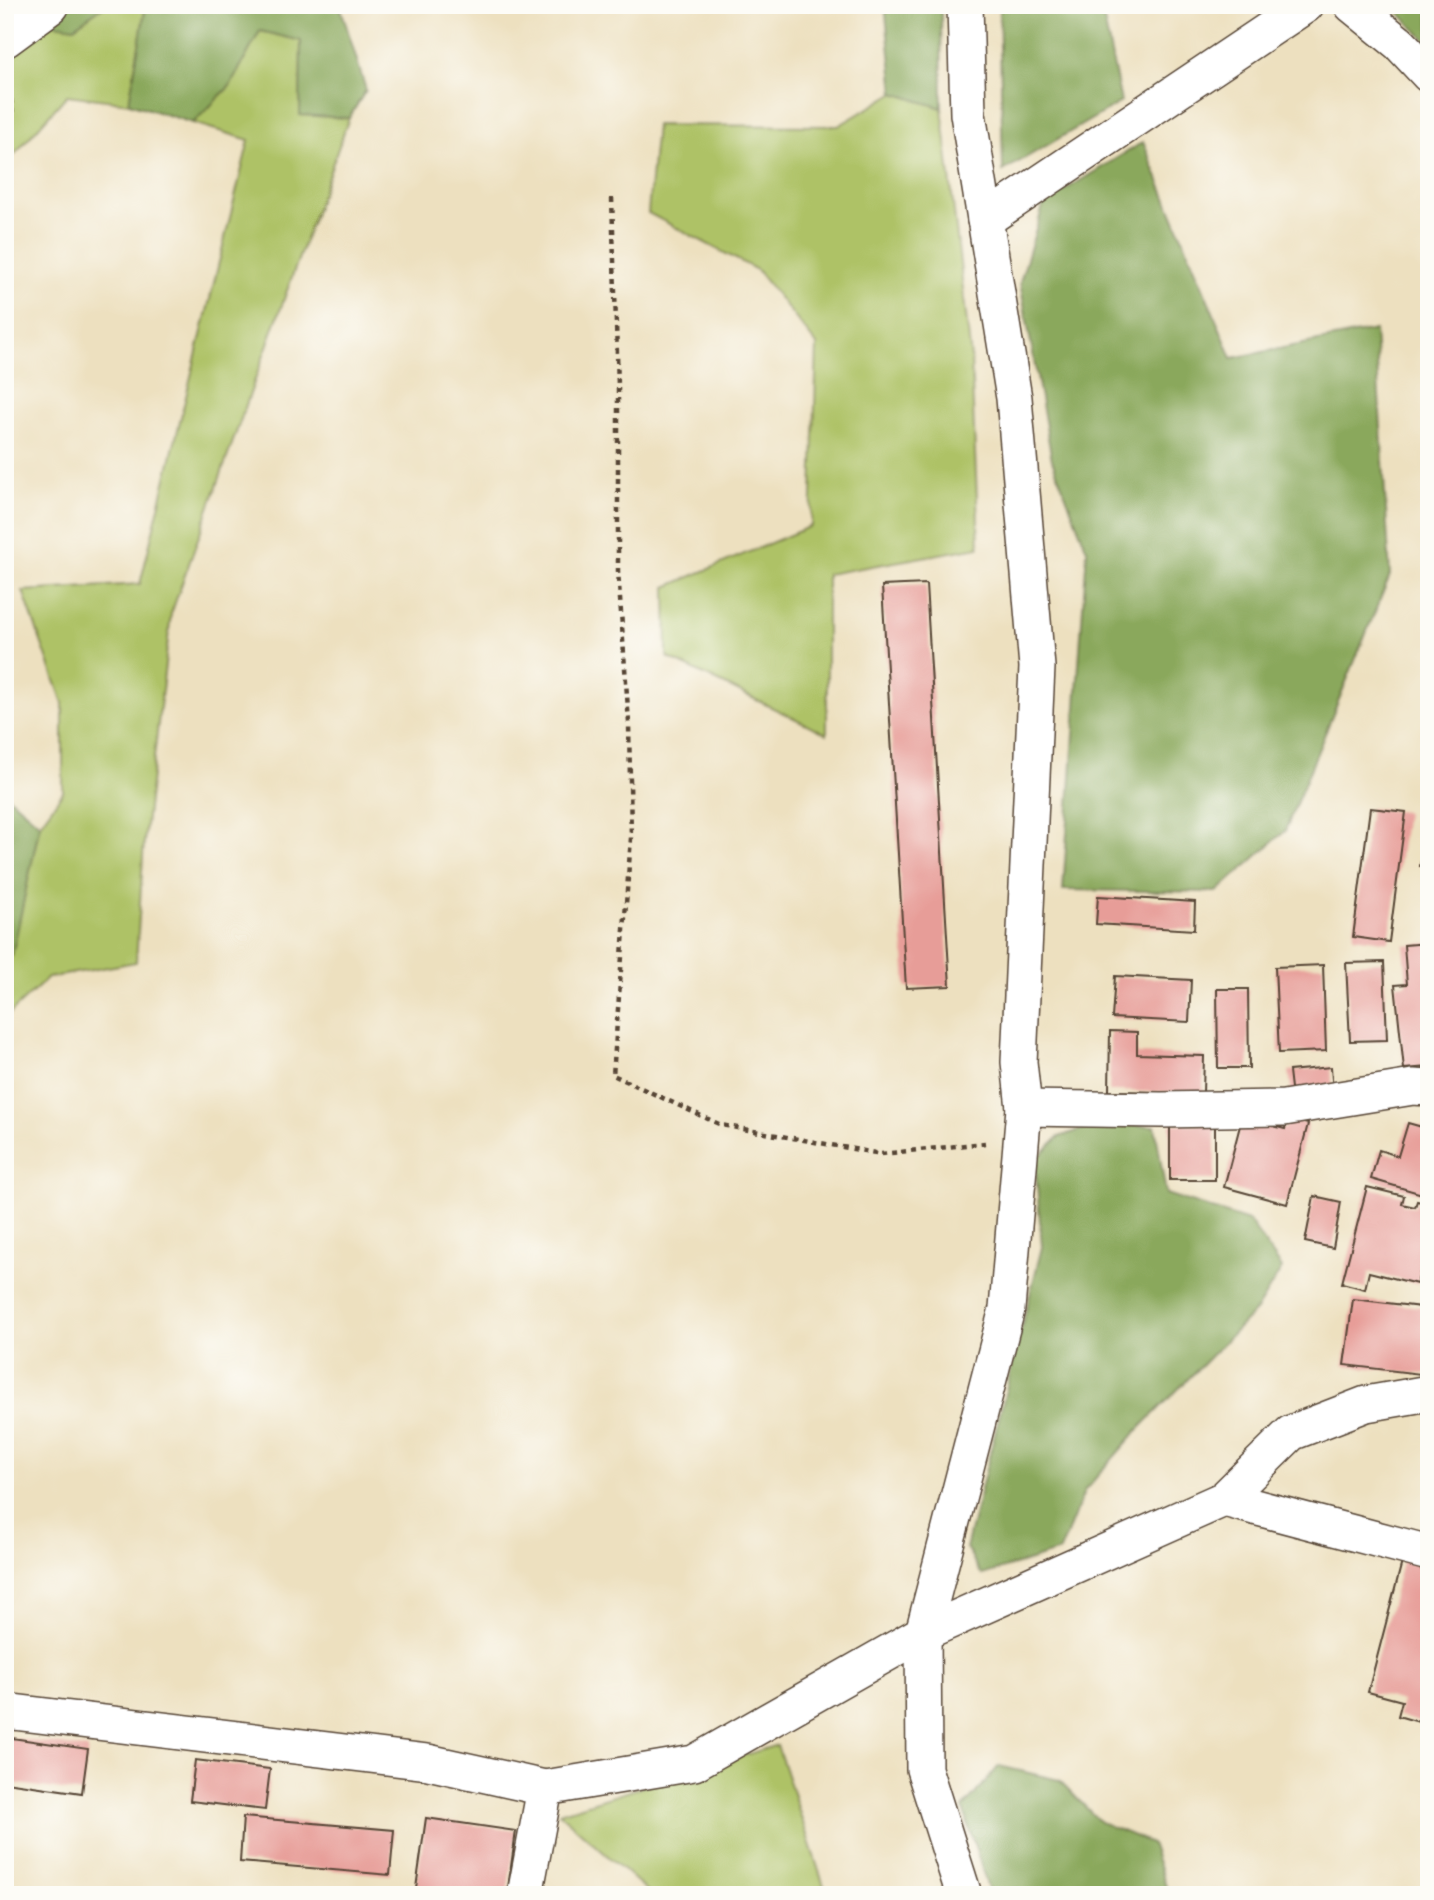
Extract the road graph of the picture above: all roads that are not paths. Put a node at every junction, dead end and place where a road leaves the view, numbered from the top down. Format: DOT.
graph roads {
  1 [pos="50,5"];
  2 [pos="965,5"];
  3 [pos="1306,5"];
  4 [pos="1352,5"];
  5 [pos="6,54"];
  6 [pos="1429,75"];
  7 [pos="985,220"];
  8 [pos="1429,1087"];
  9 [pos="1022,1123"];
  10 [pos="1429,1393"];
  11 [pos="1224,1499"];
  12 [pos="1429,1553"];
  13 [pos="923,1633"];
  14 [pos="5,1711"];
  15 [pos="545,1788"];
  16 [pos="525,1895"];
  17 [pos="964,1895"];
  1 -- 5 [label="street"];
  2 -- 7 [label="street"];
  3 -- 7 [label="street"];
  4 -- 6 [label="street"];
  7 -- 9 [label="street"];
  8 -- 9 [label="street"];
  9 -- 13 [label="street"];
  10 -- 11 [label="street"];
  11 -- 12 [label="street"];
  11 -- 13 [label="street"];
  13 -- 15 [label="street"];
  13 -- 17 [label="street"];
  14 -- 15 [label="street"];
  15 -- 16 [label="street"];
}
